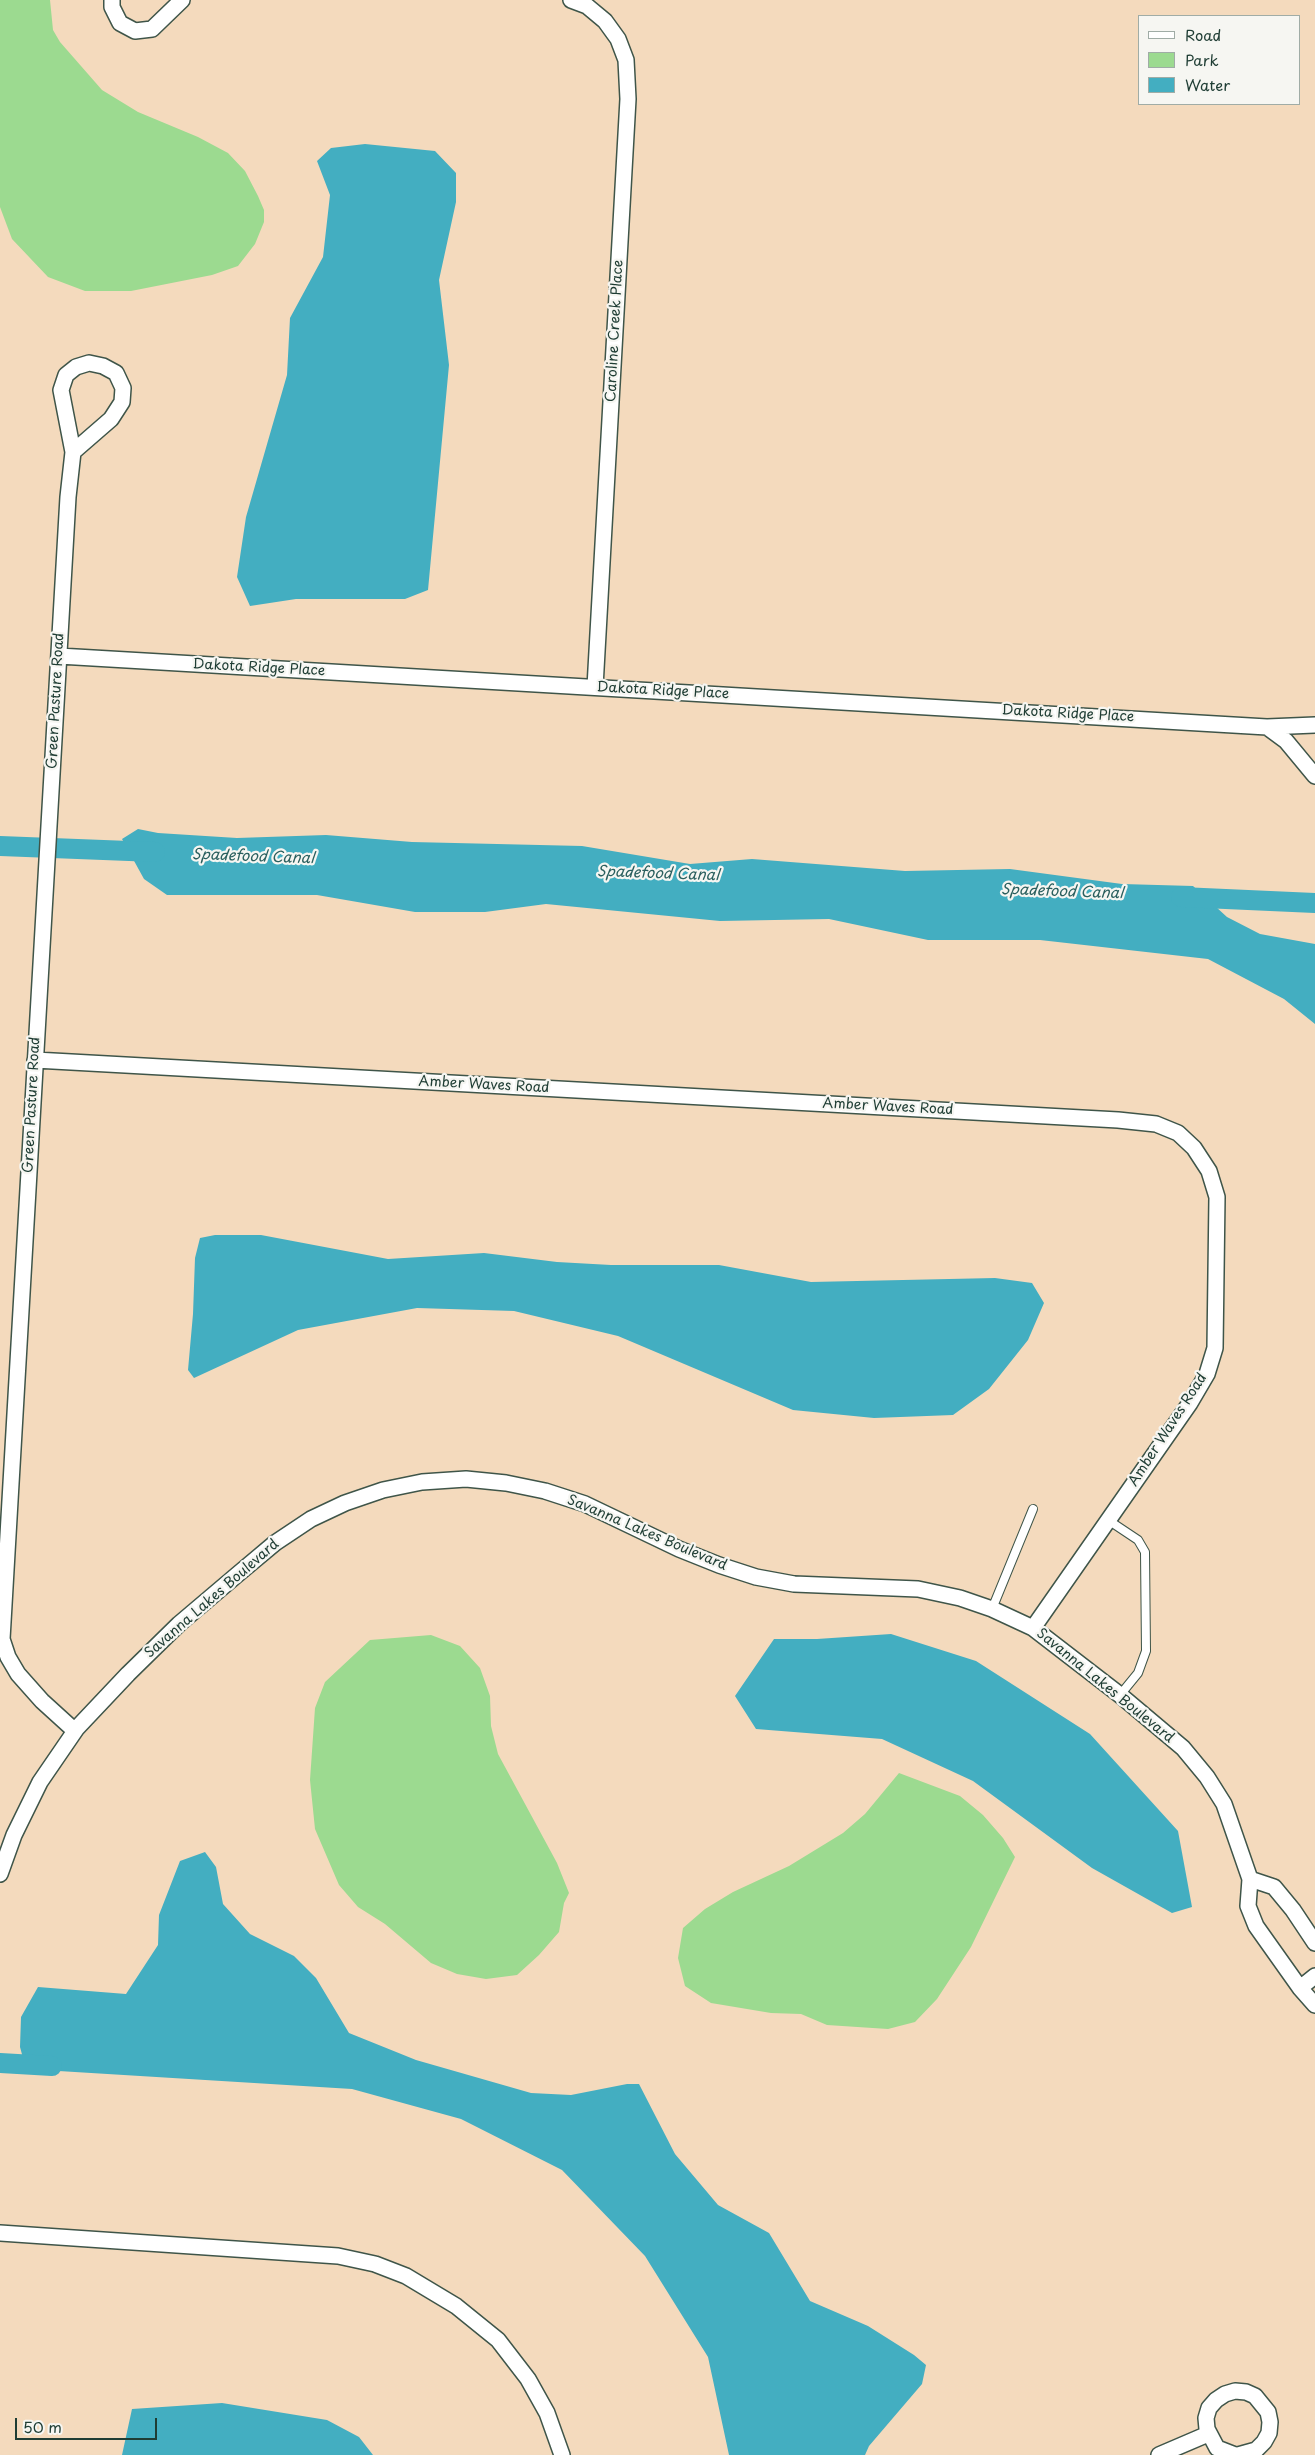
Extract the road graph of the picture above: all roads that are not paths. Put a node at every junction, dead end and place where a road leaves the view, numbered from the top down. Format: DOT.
graph roads {
  1 [pos="112,0"];
  2 [pos="182,0"];
  3 [pos="571,0"];
  4 [pos="72,452"];
  5 [pos="59,656"];
  6 [pos="595,687"];
  7 [pos="1315,725"];
  8 [pos="1267,727"];
  9 [pos="1315,776"];
  10 [pos="35,1060"];
  11 [pos="1033,1509"];
  12 [pos="1108,1520"];
  13 [pos="992,1609"];
  14 [pos="1032,1628"];
  15 [pos="1120,1695"];
  16 [pos="75,1731"];
  17 [pos="0,1874"];
  18 [pos="1250,1879"];
  19 [pos="1315,1943"];
  20 [pos="1315,1976"];
  21 [pos="1300,1988"];
  22 [pos="1315,2005"];
  23 [pos="0,2233"];
  24 [pos="1208,2434"];
  25 [pos="562,2455"];
  26 [pos="1160,2455"];
  27 [pos="1237,2455"];
  1 -- 2 [label="street"];
  3 -- 6 [label="street, Caroline Creek Place"];
  4 -- 4 [label="street, Green Pasture Road"];
  4 -- 5 [label="street, Green Pasture Road"];
  5 -- 6 [label="street, Dakota Ridge Place"];
  5 -- 10 [label="street, Green Pasture Road"];
  6 -- 8 [label="street, Dakota Ridge Place"];
  7 -- 8 [label="street, Dakota Ridge Place"];
  8 -- 9 [label="street"];
  10 -- 12 [label="street, Amber Waves Road"];
  10 -- 16 [label="street, Green Pasture Road"];
  11 -- 13 [label="lane"];
  12 -- 14 [label="street, Amber Waves Road"];
  12 -- 15 [label="lane"];
  13 -- 14 [label="street, Savanna Lakes Boulevard"];
  13 -- 16 [label="street, Savanna Lakes Boulevard"];
  14 -- 15 [label="street, Savanna Lakes Boulevard"];
  15 -- 18 [label="street, Savanna Lakes Boulevard"];
  16 -- 17 [label="street, Savanna Lakes Boulevard"];
  18 -- 19 [label="street"];
  18 -- 21 [label="street, Savanna Lakes Boulevard"];
  20 -- 21 [label="street"];
  21 -- 22 [label="street, Savanna Lakes Boulevard"];
  23 -- 25 [label="street"];
  24 -- 26 [label="street"];
  24 -- 27 [label="street"];
  24 -- 27 [label="street"];
}
